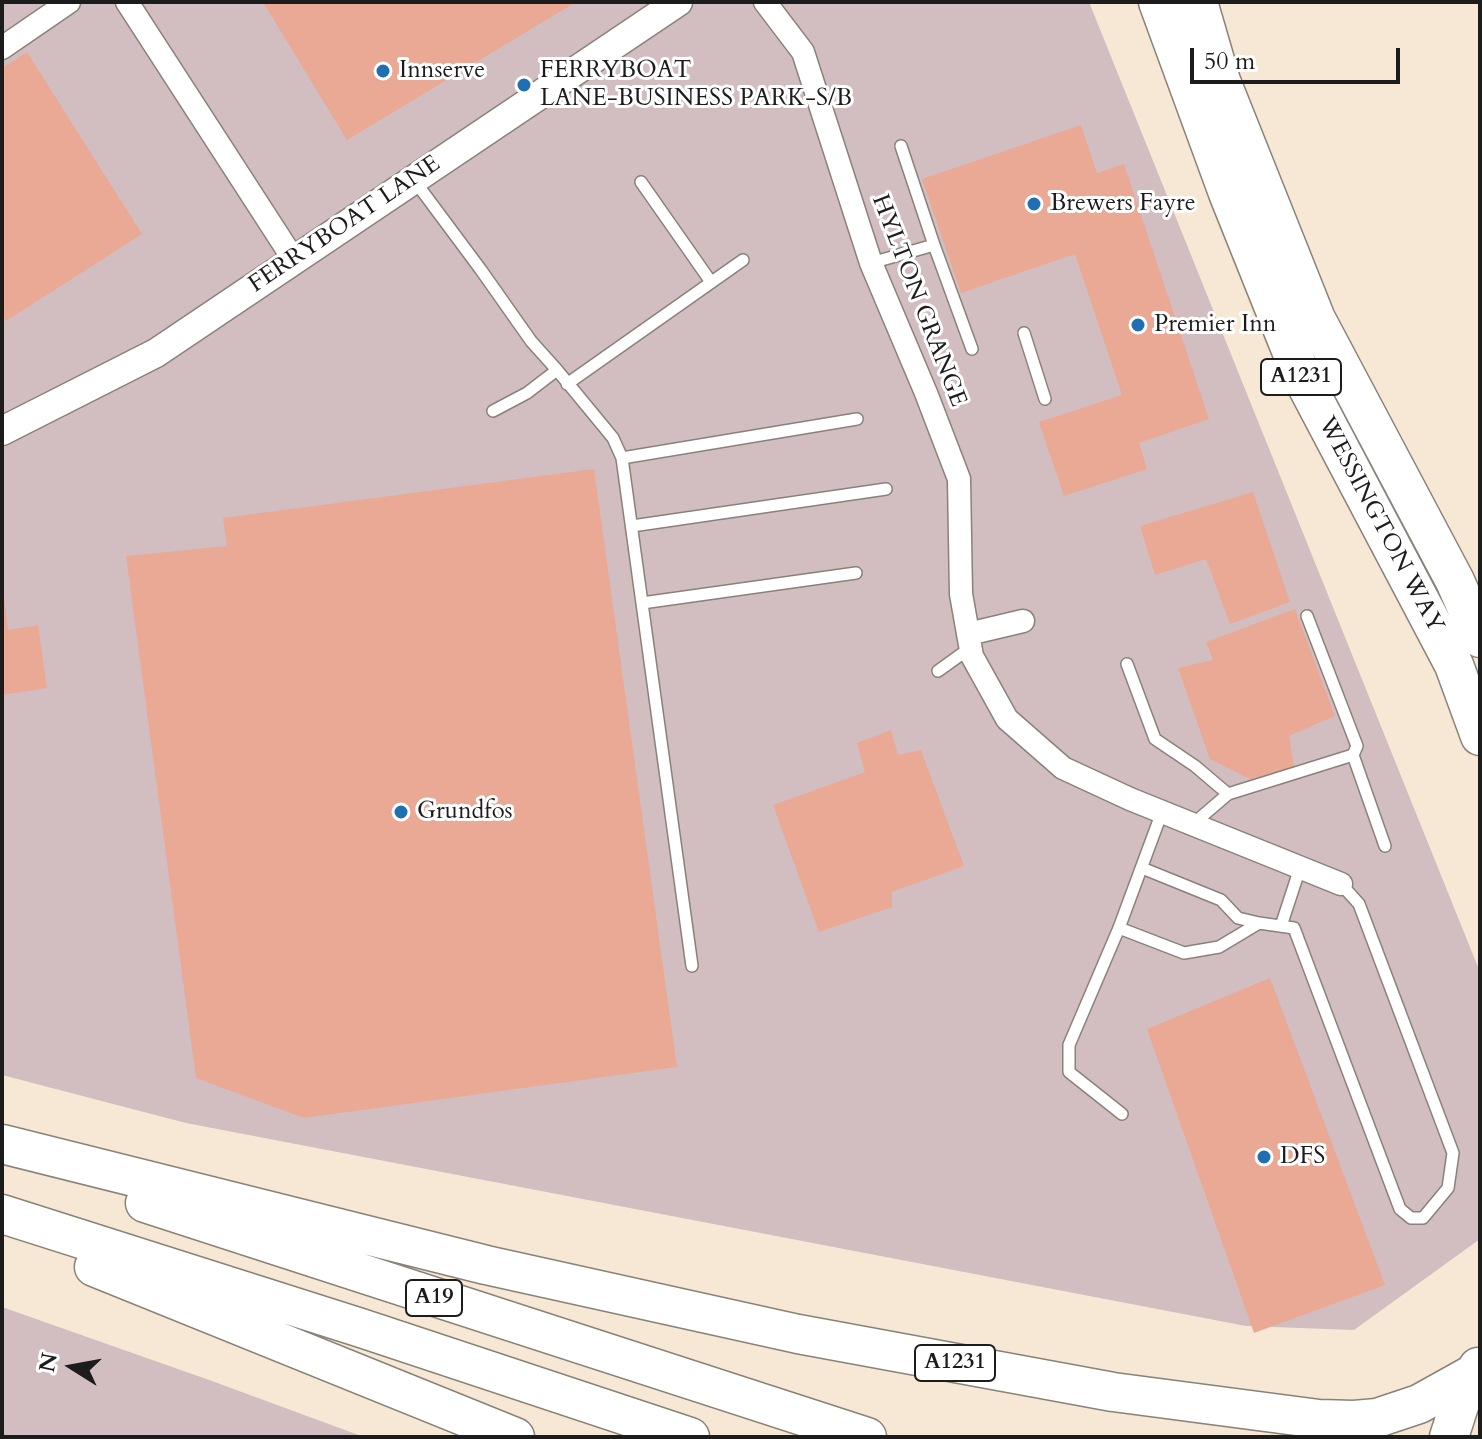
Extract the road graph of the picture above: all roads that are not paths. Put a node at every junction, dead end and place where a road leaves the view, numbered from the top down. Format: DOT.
graph roads {
  1 [pos="69,2"];
  2 [pos="127,2"];
  3 [pos="678,2"];
  4 [pos="765,2"];
  5 [pos="1158,2"];
  6 [pos="1198,2"];
  7 [pos="2,48"];
  8 [pos="901,146"];
  9 [pos="414,179"];
  10 [pos="641,182"];
  11 [pos="934,245"];
  12 [pos="294,260"];
  13 [pos="743,260"];
  14 [pos="871,263"];
  15 [pos="711,282"];
  16 [pos="1024,333"];
  17 [pos="972,349"];
  18 [pos="557,370"];
  19 [pos="567,384"];
  20 [pos="1045,399"];
  21 [pos="493,411"];
  22 [pos="857,419"];
  23 [pos="2,431"];
  24 [pos="622,458"];
  25 [pos="886,489"];
  26 [pos="632,526"];
  27 [pos="856,573"];
  28 [pos="642,603"];
  29 [pos="1307,616"];
  30 [pos="1023,621"];
  31 [pos="1480,638"];
  32 [pos="970,641"];
  33 [pos="1127,664"];
  34 [pos="938,671"];
  35 [pos="1480,736"];
  36 [pos="1353,755"];
  37 [pos="1228,794"];
  38 [pos="1162,812"];
  39 [pos="1193,824"];
  40 [pos="1385,846"];
  41 [pos="1142,868"];
  42 [pos="1300,868"];
  43 [pos="1341,884"];
  44 [pos="1259,923"];
  45 [pos="1281,926"];
  46 [pos="1119,928"];
  47 [pos="692,966"];
  48 [pos="1122,1114"];
  49 [pos="2,1144"];
  50 [pos="2,1156"];
  51 [pos="2,1214"];
  52 [pos="2,1229"];
  53 [pos="1477,1370"];
  54 [pos="515,1437"];
  55 [pos="690,1437"];
  56 [pos="867,1437"];
  57 [pos="1449,1437"];
  1 -- 7 [label="street"];
  2 -- 12 [label="street"];
  3 -- 9 [label="street, FERRYBOAT LANE"];
  4 -- 14 [label="street, HYLTON GRANGE"];
  5 -- 35 [label="highway, WESSINGTON WAY / A1231"];
  6 -- 31 [label="highway, WESSINGTON WAY / A1231"];
  8 -- 11 [label="lane"];
  9 -- 12 [label="street, FERRYBOAT LANE"];
  9 -- 18 [label="lane"];
  10 -- 15 [label="lane"];
  11 -- 14 [label="lane"];
  11 -- 17 [label="lane"];
  12 -- 23 [label="street, FERRYBOAT LANE"];
  13 -- 15 [label="lane"];
  14 -- 32 [label="street, HYLTON GRANGE"];
  15 -- 19 [label="lane"];
  16 -- 20 [label="lane"];
  18 -- 19 [label="lane"];
  18 -- 21 [label="lane"];
  19 -- 24 [label="lane"];
  22 -- 24 [label="lane"];
  24 -- 26 [label="lane"];
  25 -- 26 [label="lane"];
  26 -- 28 [label="lane"];
  27 -- 28 [label="lane"];
  28 -- 47 [label="lane"];
  29 -- 36 [label="lane"];
  30 -- 32 [label="street"];
  32 -- 34 [label="lane"];
  32 -- 38 [label="street, HYLTON GRANGE"];
  33 -- 37 [label="lane"];
  36 -- 37 [label="lane"];
  36 -- 40 [label="lane"];
  37 -- 39 [label="lane"];
  38 -- 39 [label="street, HYLTON GRANGE"];
  38 -- 41 [label="lane"];
  39 -- 42 [label="street, HYLTON GRANGE"];
  41 -- 44 [label="lane"];
  41 -- 46 [label="lane"];
  42 -- 43 [label="street, HYLTON GRANGE"];
  42 -- 45 [label="lane"];
  43 -- 45 [label="lane"];
  44 -- 45 [label="lane"];
  44 -- 46 [label="lane"];
  46 -- 48 [label="lane"];
  49 -- 53 [label="highway, A1231"];
  50 -- 56 [label="highway, A19"];
  51 -- 55 [label="highway, A19"];
  52 -- 54 [label="highway"];
  53 -- 57 [label="highway, A1231"];
}
